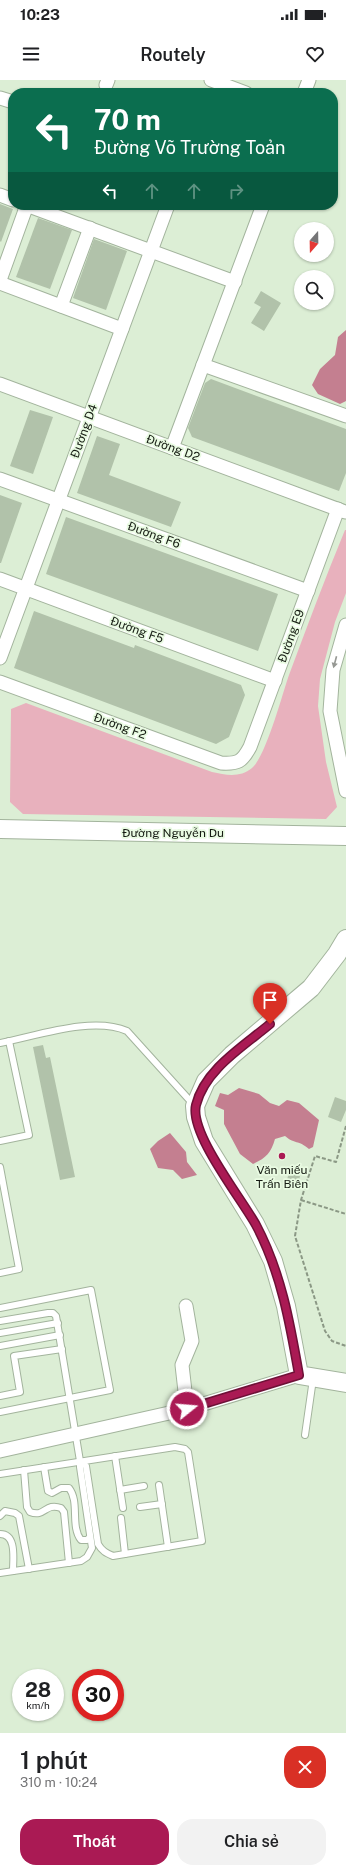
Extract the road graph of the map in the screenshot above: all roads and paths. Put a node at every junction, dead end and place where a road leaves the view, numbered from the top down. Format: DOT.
graph roads {
  1 [pos="212,83"];
  2 [pos="229,88"];
  3 [pos="25,210"];
  4 [pos="41,210"];
  5 [pos="166,210"];
  6 [pos="261,210"];
  7 [pos="90,228"];
  8 [pos="151,251"];
  9 [pos="0,280"];
  10 [pos="235,282"];
  11 [pos="0,283"];
  12 [pos="61,306"];
  13 [pos="122,328"];
  14 [pos="203,365"];
  15 [pos="0,384"];
  16 [pos="346,416"];
  17 [pos="89,417"];
  18 [pos="172,448"];
  19 [pos="0,479"];
  20 [pos="58,500"];
  21 [pos="342,511"];
  22 [pos="0,579"];
  23 [pos="26,588"];
  24 [pos="308,591"];
  25 [pos="346,625"];
  26 [pos="0,658"];
  27 [pos="275,681"];
  28 [pos="0,682"];
  29 [pos="240,760"];
  30 [pos="346,791"];
  31 [pos="0,829"];
  32 [pos="346,836"];
  33 [pos="346,939"];
  34 [pos="9,1041"];
  35 [pos="0,1043"];
  36 [pos="195,1106"];
  37 [pos="346,1126"];
  38 [pos="0,1141"];
  39 [pos="0,1167"];
  40 [pos="301,1200"];
  41 [pos="346,1214"];
  42 [pos="0,1273"];
  43 [pos="186,1306"];
  44 [pos="0,1308"];
  45 [pos="0,1321"];
  46 [pos="58,1323"];
  47 [pos="0,1334"];
  48 [pos="60,1335"];
  49 [pos="0,1346"];
  50 [pos="346,1346"];
  51 [pos="62,1349"];
  52 [pos="306,1377"];
  53 [pos="346,1383"];
  54 [pos="0,1396"];
  55 [pos="70,1398"];
  56 [pos="187,1409"];
  57 [pos="0,1412"];
  58 [pos="75,1435"];
  59 [pos="305,1435"];
  60 [pos="0,1451"];
  61 [pos="115,1456"];
  62 [pos="80,1461"];
  63 [pos="44,1467"];
  64 [pos="24,1470"];
  65 [pos="0,1474"];
  66 [pos="159,1485"];
  67 [pos="144,1486"];
  68 [pos="120,1490"];
  69 [pos="162,1504"];
  70 [pos="123,1508"];
  71 [pos="140,1508"];
  72 [pos="0,1516"];
  73 [pos="121,1518"];
  74 [pos="0,1534"];
  75 [pos="90,1537"];
  76 [pos="168,1547"];
  77 [pos="125,1554"];
  78 [pos="69,1563"];
  79 [pos="30,1569"];
  80 [pos="13,1571"];
  81 [pos="0,1573"];
  1 -- 2 [label="street"];
  3 -- 9 [label="street"];
  4 -- 7 [label="street"];
  5 -- 8 [label="street, Đường D4"];
  6 -- 10 [label="street"];
  7 -- 8 [label="street"];
  7 -- 12 [label="street"];
  8 -- 10 [label="street"];
  8 -- 13 [label="street, Đường D4"];
  10 -- 14 [label="street"];
  11 -- 12 [label="street"];
  12 -- 13 [label="street"];
  13 -- 17 [label="street, Đường D4"];
  14 -- 16 [label="street"];
  14 -- 18 [label="street"];
  15 -- 17 [label="street, Đường D2"];
  17 -- 18 [label="street, Đường D2"];
  17 -- 20 [label="street, Đường D4"];
  18 -- 21 [label="street, Đường D2"];
  19 -- 20 [label="street, Đường F6"];
  20 -- 23 [label="street, Đường D4"];
  20 -- 24 [label="street, Đường F6"];
  21 -- 24 [label="street, Đường E9"];
  22 -- 23 [label="street, Đường F5"];
  23 -- 26 [label="street, Đường D4"];
  23 -- 27 [label="street, Đường F5"];
  24 -- 27 [label="street, Đường E9"];
  25 -- 30 [label="street, one-way"];
  27 -- 29 [label="street, Đường E9"];
  28 -- 29 [label="street, Đường F2"];
  31 -- 32 [label="main road, Đường Nguyễn Du"];
  33 -- 36 [label="main road"];
  34 -- 35 [label="lane"];
  34 -- 36 [label="lane"];
  34 -- 38 [label="lane"];
  36 -- 52 [label="main road"];
  37 -- 40 [label="path"];
  39 -- 42 [label="lane"];
  40 -- 41 [label="path"];
  40 -- 50 [label="path"];
  43 -- 56 [label="street"];
  44 -- 55 [label="lane"];
  45 -- 46 [label="lane"];
  46 -- 47 [label="lane"];
  46 -- 48 [label="lane"];
  48 -- 49 [label="lane"];
  48 -- 51 [label="lane"];
  51 -- 54 [label="lane"];
  51 -- 55 [label="lane"];
  52 -- 53 [label="main road"];
  52 -- 56 [label="street"];
  52 -- 59 [label="lane"];
  55 -- 57 [label="lane"];
  55 -- 58 [label="lane"];
  56 -- 58 [label="street"];
  58 -- 60 [label="street"];
  58 -- 62 [label="lane"];
  61 -- 62 [label="lane"];
  61 -- 68 [label="lane"];
  61 -- 76 [label="lane"];
  62 -- 63 [label="lane"];
  62 -- 75 [label="lane"];
  62 -- 77 [label="lane"];
  63 -- 64 [label="lane"];
  63 -- 75 [label="lane"];
  64 -- 65 [label="lane"];
  64 -- 78 [label="lane"];
  66 -- 69 [label="lane"];
  67 -- 68 [label="lane"];
  68 -- 70 [label="lane"];
  69 -- 71 [label="lane"];
  69 -- 76 [label="lane"];
  72 -- 79 [label="lane"];
  73 -- 77 [label="lane"];
  74 -- 80 [label="lane"];
  75 -- 78 [label="lane"];
  76 -- 77 [label="lane"];
  78 -- 79 [label="lane"];
  79 -- 80 [label="lane"];
  80 -- 81 [label="lane"];
}
